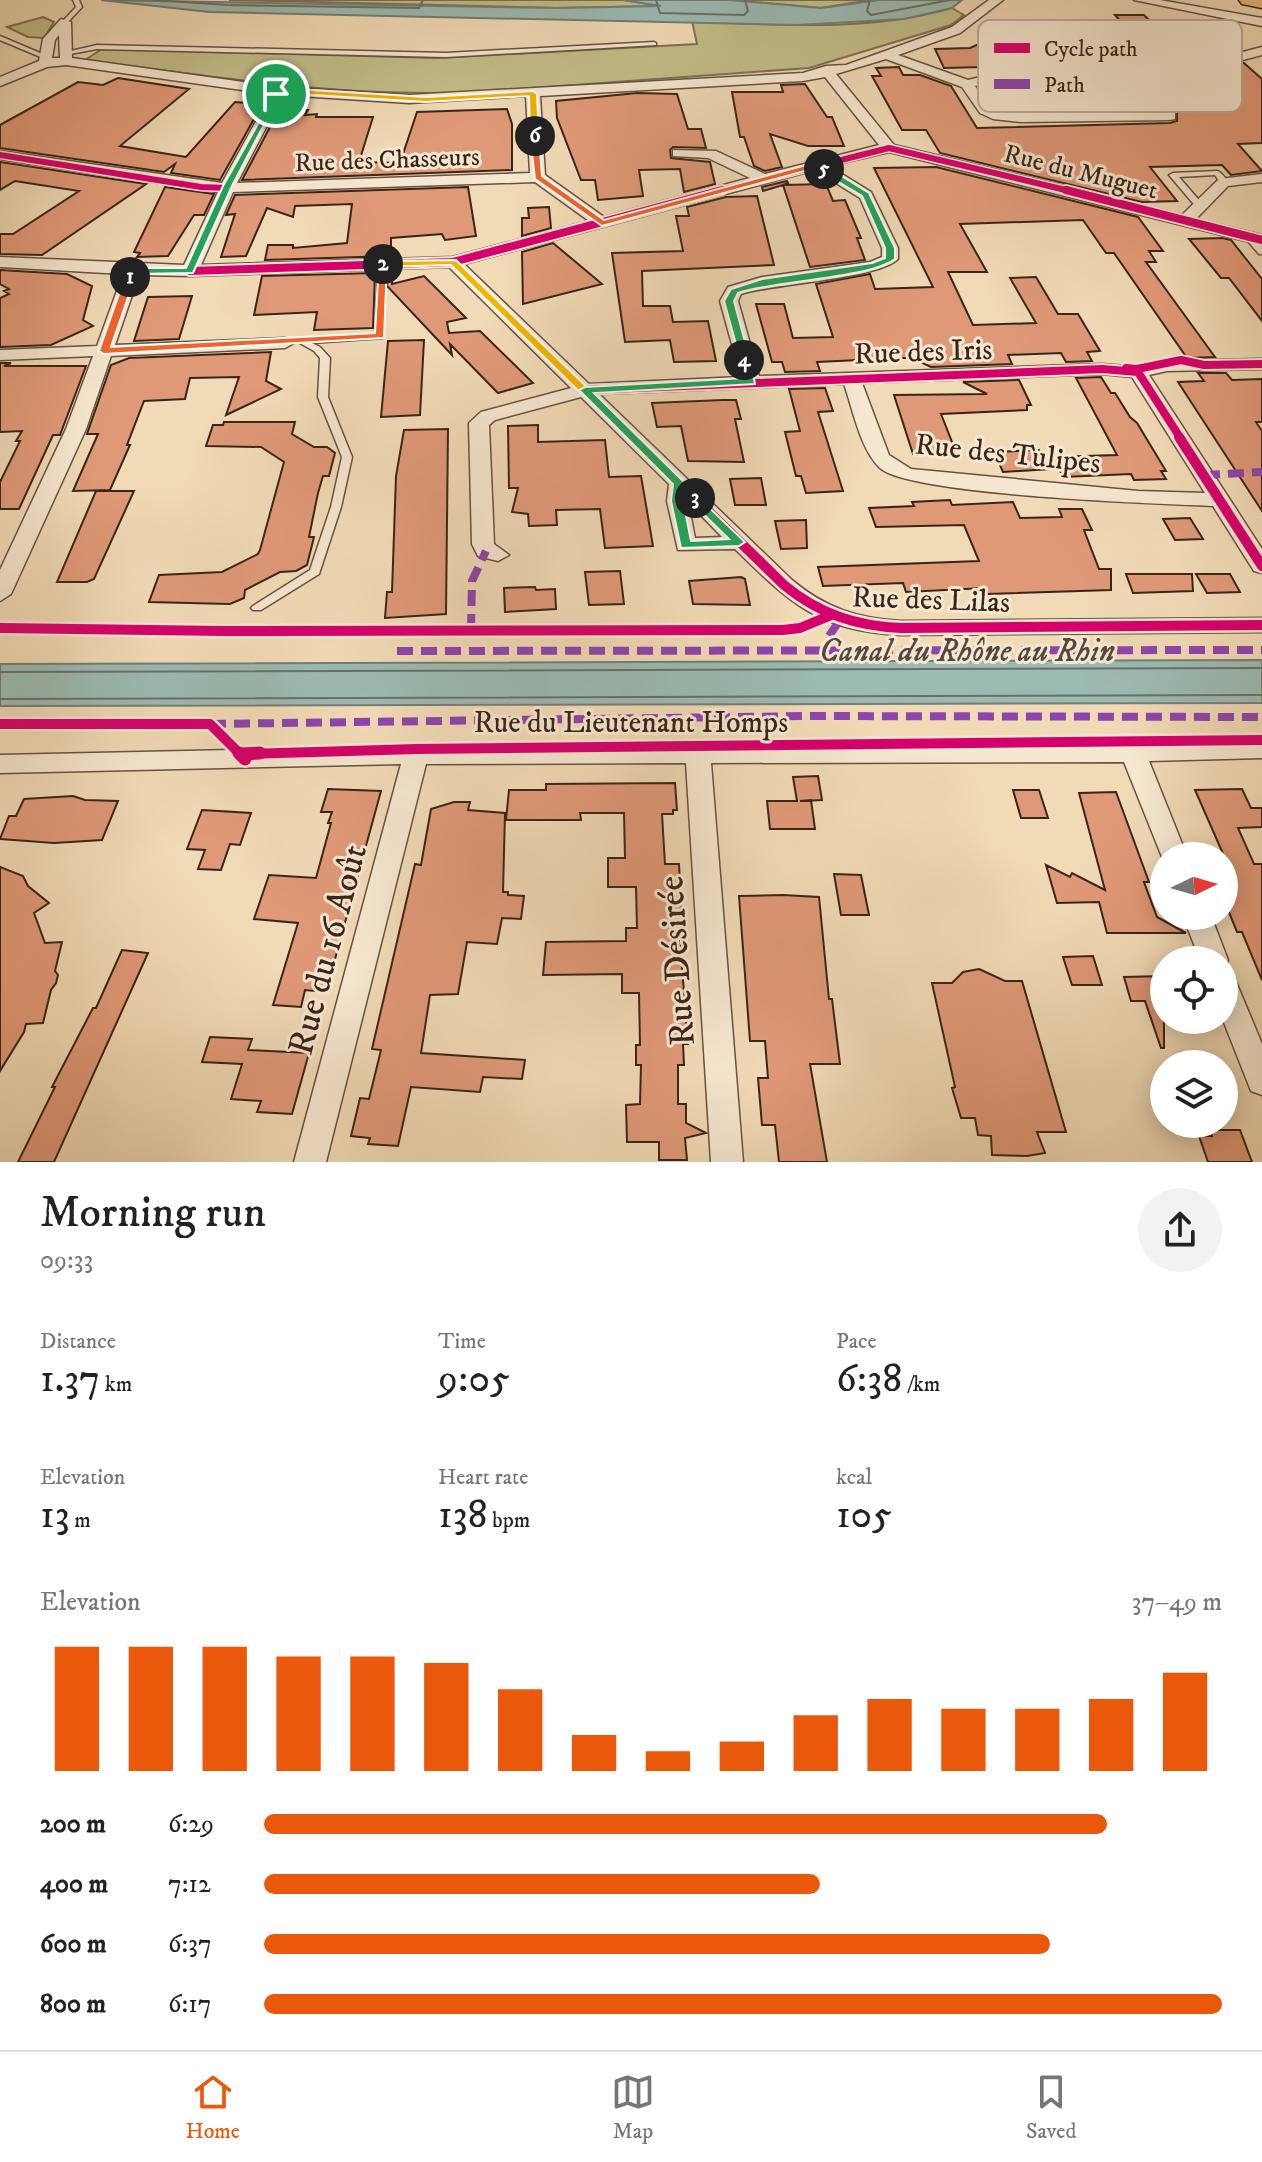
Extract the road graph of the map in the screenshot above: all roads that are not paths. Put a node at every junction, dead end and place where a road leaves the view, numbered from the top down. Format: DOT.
graph roads {
  1 [pos="76,0"];
  2 [pos="997,0"];
  3 [pos="1140,0"];
  4 [pos="1249,0"];
  5 [pos="1262,2"];
  6 [pos="65,22"];
  7 [pos="1262,22"];
  8 [pos="0,38"];
  9 [pos="654,44"];
  10 [pos="884,54"];
  11 [pos="67,59"];
  12 [pos="45,60"];
  13 [pos="828,72"];
  14 [pos="978,81"];
  15 [pos="0,82"];
  16 [pos="967,84"];
  17 [pos="279,91"];
  18 [pos="533,94"];
  19 [pos="0,98"];
  20 [pos="978,100"];
  21 [pos="990,112"];
  22 [pos="1170,116"];
  23 [pos="889,148"];
  24 [pos="678,153"];
  25 [pos="0,155"];
  26 [pos="817,165"];
  27 [pos="538,177"];
  28 [pos="1262,178"];
  29 [pos="763,179"];
  30 [pos="1224,182"];
  31 [pos="227,188"];
  32 [pos="1200,206"];
  33 [pos="1185,221"];
  34 [pos="602,223"];
  35 [pos="1255,238"];
  36 [pos="1262,252"];
  37 [pos="0,262"];
  38 [pos="453,262"];
  39 [pos="381,264"];
  40 [pos="132,271"];
  41 [pos="190,271"];
  42 [pos="293,342"];
  43 [pos="104,351"];
  44 [pos="0,355"];
  45 [pos="1262,364"];
  46 [pos="1138,372"];
  47 [pos="851,378"];
  48 [pos="751,381"];
  49 [pos="585,390"];
  50 [pos="679,483"];
  51 [pos="1219,500"];
  52 [pos="739,542"];
  53 [pos="498,555"];
  54 [pos="1262,566"];
  55 [pos="0,594"];
  56 [pos="257,608"];
  57 [pos="1262,625"];
  58 [pos="1262,749"];
  59 [pos="1133,753"];
  60 [pos="698,754"];
  61 [pos="416,755"];
  62 [pos="2,767"];
  63 [pos="1168,842"];
  64 [pos="1238,1021"];
  65 [pos="1262,1082"];
  66 [pos="310,1162"];
  67 [pos="727,1162"];
  1 -- 6 [label="lane"];
  2 -- 10 [label="street"];
  3 -- 7 [label="street"];
  4 -- 5 [label="highway"];
  6 -- 11 [label="street"];
  6 -- 12 [label="street"];
  8 -- 12 [label="lane"];
  9 -- 11 [label="lane"];
  10 -- 13 [label="street"];
  10 -- 16 [label="street"];
  11 -- 12 [label="street"];
  11 -- 17 [label="street"];
  11 -- 19 [label="street"];
  12 -- 15 [label="street"];
  13 -- 18 [label="street"];
  13 -- 23 [label="street"];
  14 -- 16 [label="street"];
  16 -- 20 [label="street"];
  17 -- 18 [label="street"];
  17 -- 31 [label="street"];
  18 -- 27 [label="street"];
  21 -- 22 [label="street"];
  23 -- 26 [label="street"];
  23 -- 33 [label="street, Rue du Muguet"];
  24 -- 29 [label="street"];
  25 -- 31 [label="street, Rue des Chasseurs"];
  26 -- 29 [label="street"];
  26 -- 48 [label="street"];
  27 -- 31 [label="street, Rue des Chasseurs"];
  27 -- 34 [label="street"];
  28 -- 30 [label="street"];
  29 -- 34 [label="street"];
  30 -- 32 [label="street"];
  30 -- 32 [label="lane"];
  31 -- 41 [label="street"];
  32 -- 33 [label="street"];
  33 -- 35 [label="street, Rue du Muguet"];
  34 -- 38 [label="street"];
  35 -- 36 [label="lane"];
  37 -- 40 [label="street"];
  38 -- 39 [label="street"];
  38 -- 49 [label="street, Rue des Lilas"];
  39 -- 41 [label="street"];
  39 -- 42 [label="lane"];
  40 -- 41 [label="street"];
  40 -- 43 [label="street"];
  42 -- 43 [label="street"];
  42 -- 56 [label="lane"];
  43 -- 44 [label="street"];
  43 -- 55 [label="street"];
  45 -- 46 [label="street, Rue des Iris"];
  46 -- 47 [label="street, Rue des Iris"];
  46 -- 51 [label="street"];
  47 -- 48 [label="street, Rue des Iris"];
  47 -- 51 [label="street, Rue des Tulipes"];
  48 -- 49 [label="street, Rue des Iris"];
  49 -- 50 [label="street, Rue des Lilas"];
  49 -- 53 [label="street, Rue des Iris"];
  50 -- 52 [label="street, Rue des Lilas"];
  50 -- 52 [label="street"];
  51 -- 54 [label="street"];
  52 -- 57 [label="street, Rue des Lilas"];
  58 -- 59 [label="street, Rue du Lieutenant Homps"];
  59 -- 60 [label="street, Rue du Lieutenant Homps"];
  59 -- 63 [label="street"];
  60 -- 61 [label="street, Rue du Lieutenant Homps"];
  60 -- 67 [label="street, Rue Désirée"];
  61 -- 62 [label="street, Rue du Lieutenant Homps"];
  61 -- 66 [label="street, Rue du 16 Août"];
  64 -- 65 [label="street"];
}
